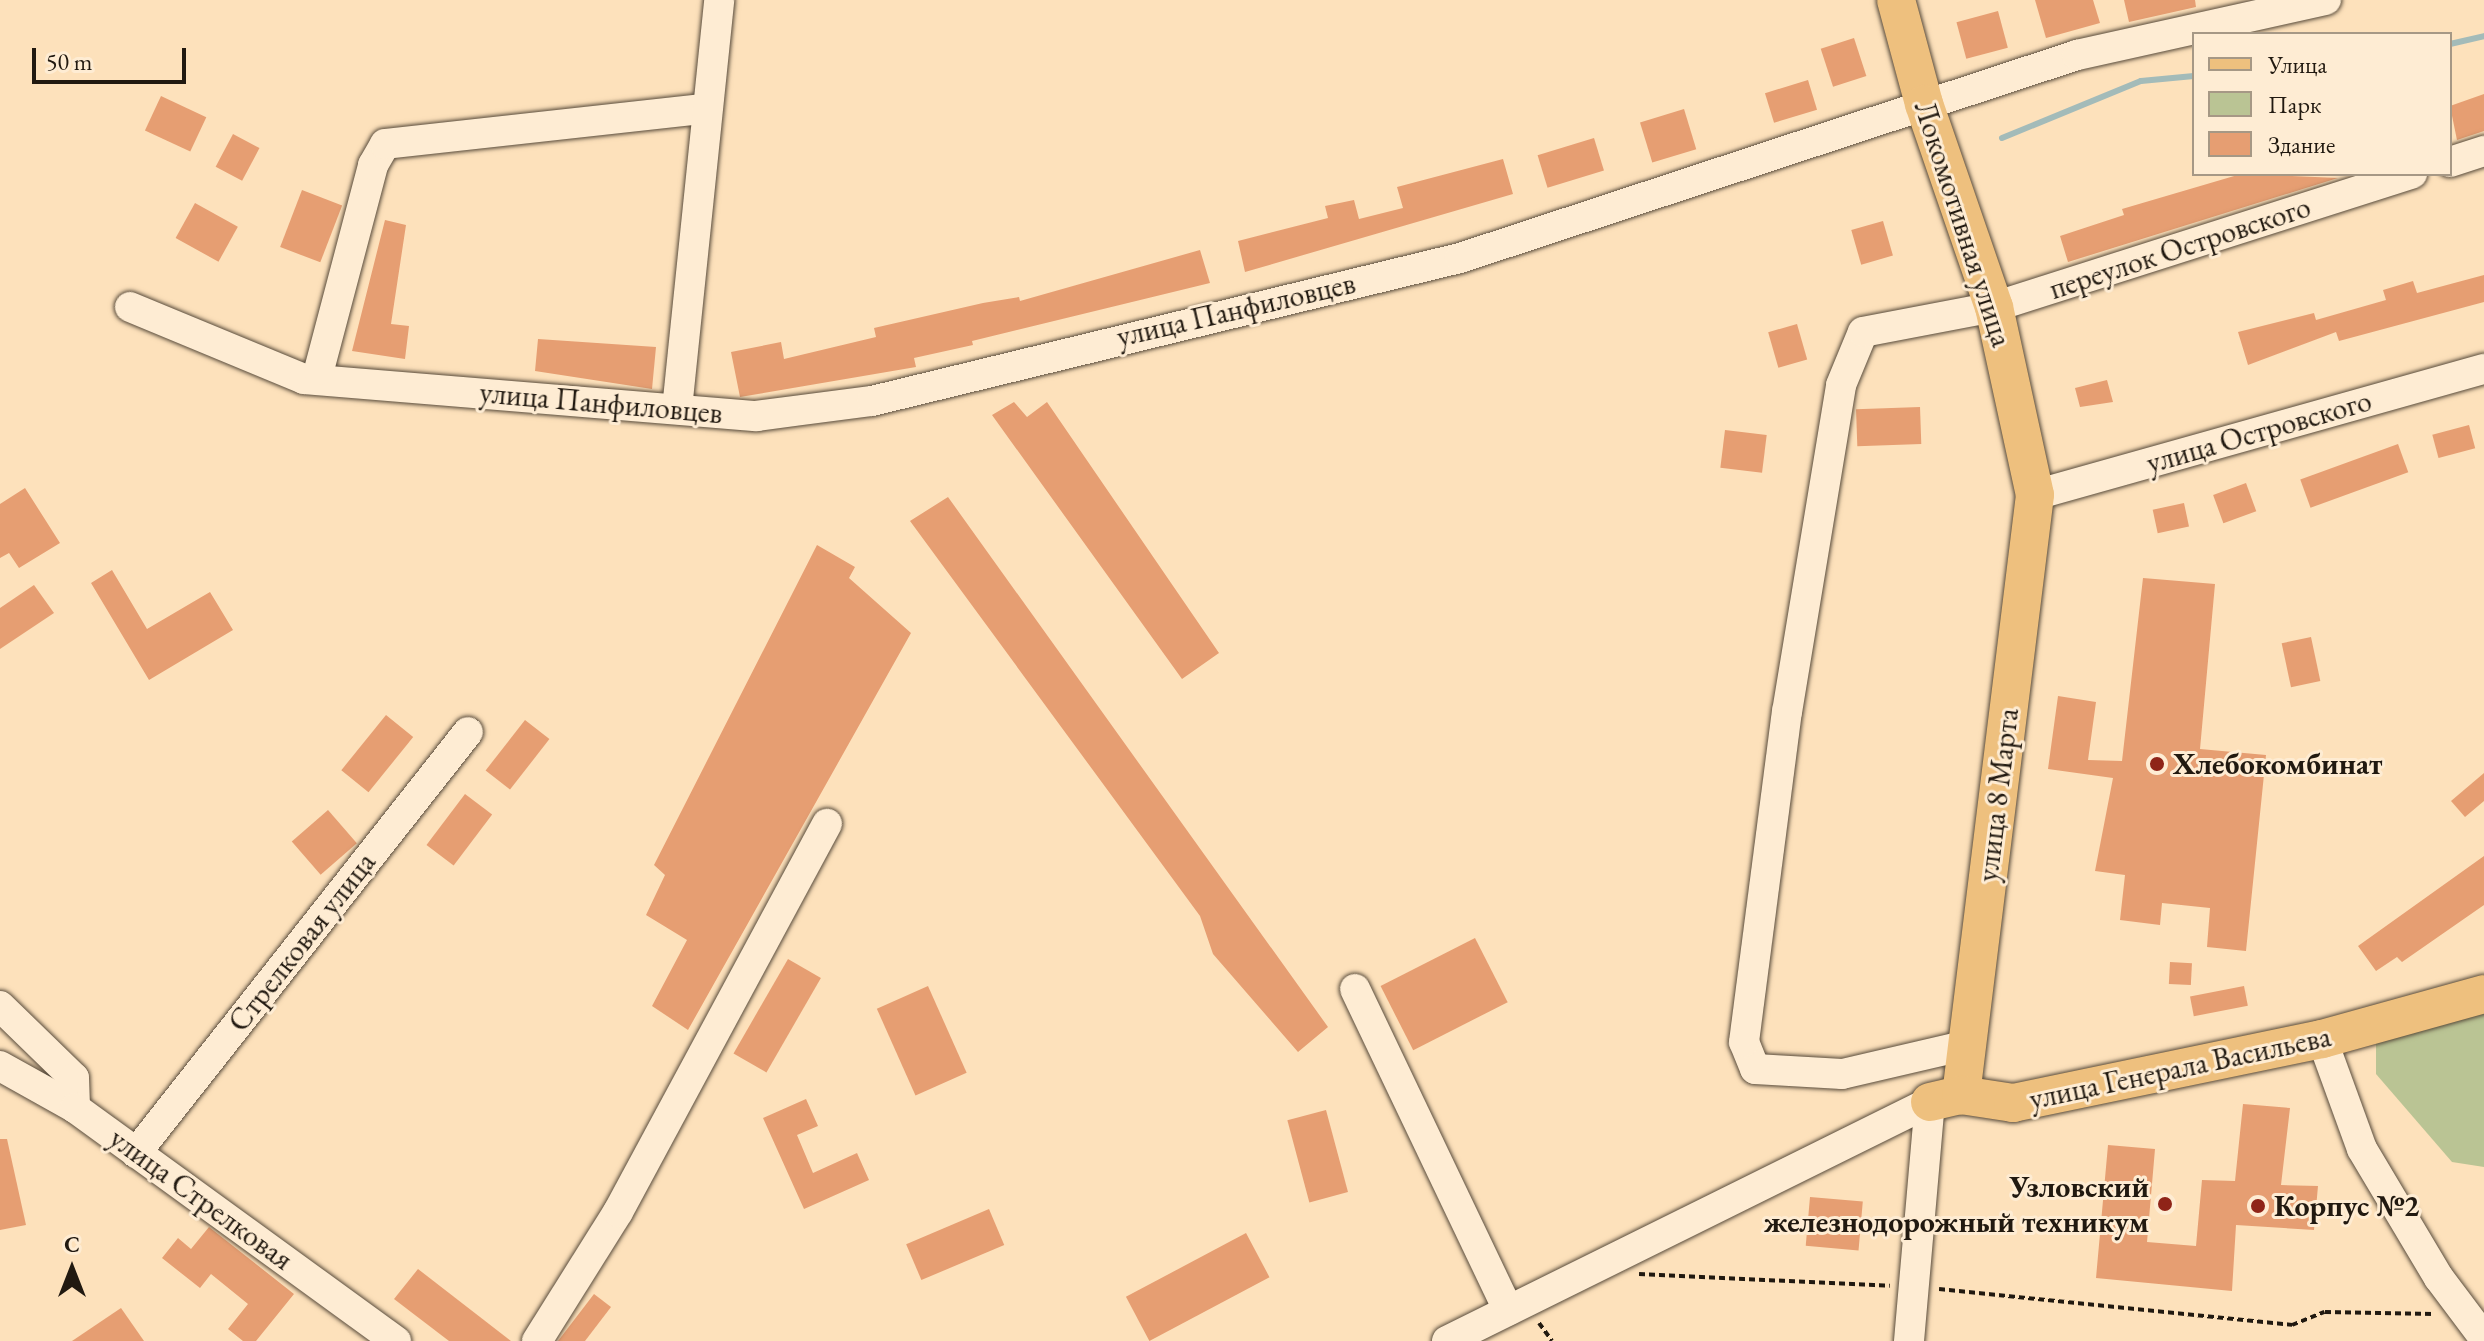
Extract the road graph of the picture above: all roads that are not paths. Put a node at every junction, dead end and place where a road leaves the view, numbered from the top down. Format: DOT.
graph roads {
  1 [pos="719,0"];
  2 [pos="1896,0"];
  3 [pos="2326,0"];
  4 [pos="1924,104"];
  5 [pos="704,109"];
  6 [pos="2484,151"];
  7 [pos="2452,161"];
  8 [pos="2406,176"];
  9 [pos="130,307"];
  10 [pos="1994,307"];
  11 [pos="2484,369"];
  12 [pos="319,370"];
  13 [pos="677,409"];
  14 [pos="2035,495"];
  15 [pos="468,732"];
  16 [pos="827,824"];
  17 [pos="1355,989"];
  18 [pos="2484,994"];
  19 [pos="0,1006"];
  20 [pos="2322,1039"];
  21 [pos="1967,1045"];
  22 [pos="0,1066"];
  23 [pos="1945,1099"];
  24 [pos="75,1108"];
  25 [pos="136,1153"];
  26 [pos="1508,1310"];
  27 [pos="2484,1338"];
  28 [pos="396,1341"];
  29 [pos="537,1341"];
  30 [pos="1447,1341"];
  31 [pos="1909,1341"];
  1 -- 5 [label="street"];
  2 -- 4 [label="main road, Локомотивная улица"];
  3 -- 4 [label="street, улица Панфиловцев"];
  4 -- 10 [label="main road, Локомотивная улица"];
  4 -- 13 [label="street, улица Панфиловцев"];
  5 -- 12 [label="street"];
  5 -- 13 [label="street"];
  6 -- 7 [label="street"];
  8 -- 10 [label="street, переулок Островского"];
  9 -- 13 [label="street, улица Панфиловцев"];
  10 -- 14 [label="main road, Локомотивная улица"];
  10 -- 21 [label="street, переулок Островского"];
  11 -- 14 [label="street, улица Островского"];
  14 -- 21 [label="main road, улица 8 Марта"];
  15 -- 25 [label="street, Стрелковая улица"];
  16 -- 29 [label="street"];
  17 -- 26 [label="street"];
  18 -- 20 [label="main road, улица Генерала Васильева"];
  19 -- 24 [label="street"];
  20 -- 23 [label="main road, улица Генерала Васильева"];
  20 -- 27 [label="street"];
  21 -- 23 [label="main road, улица 8 Марта"];
  22 -- 24 [label="street, улица Стрелковая"];
  23 -- 26 [label="street"];
  23 -- 31 [label="street"];
  24 -- 25 [label="street, улица Стрелковая"];
  25 -- 28 [label="street, улица Стрелковая"];
  26 -- 30 [label="street"];
}
